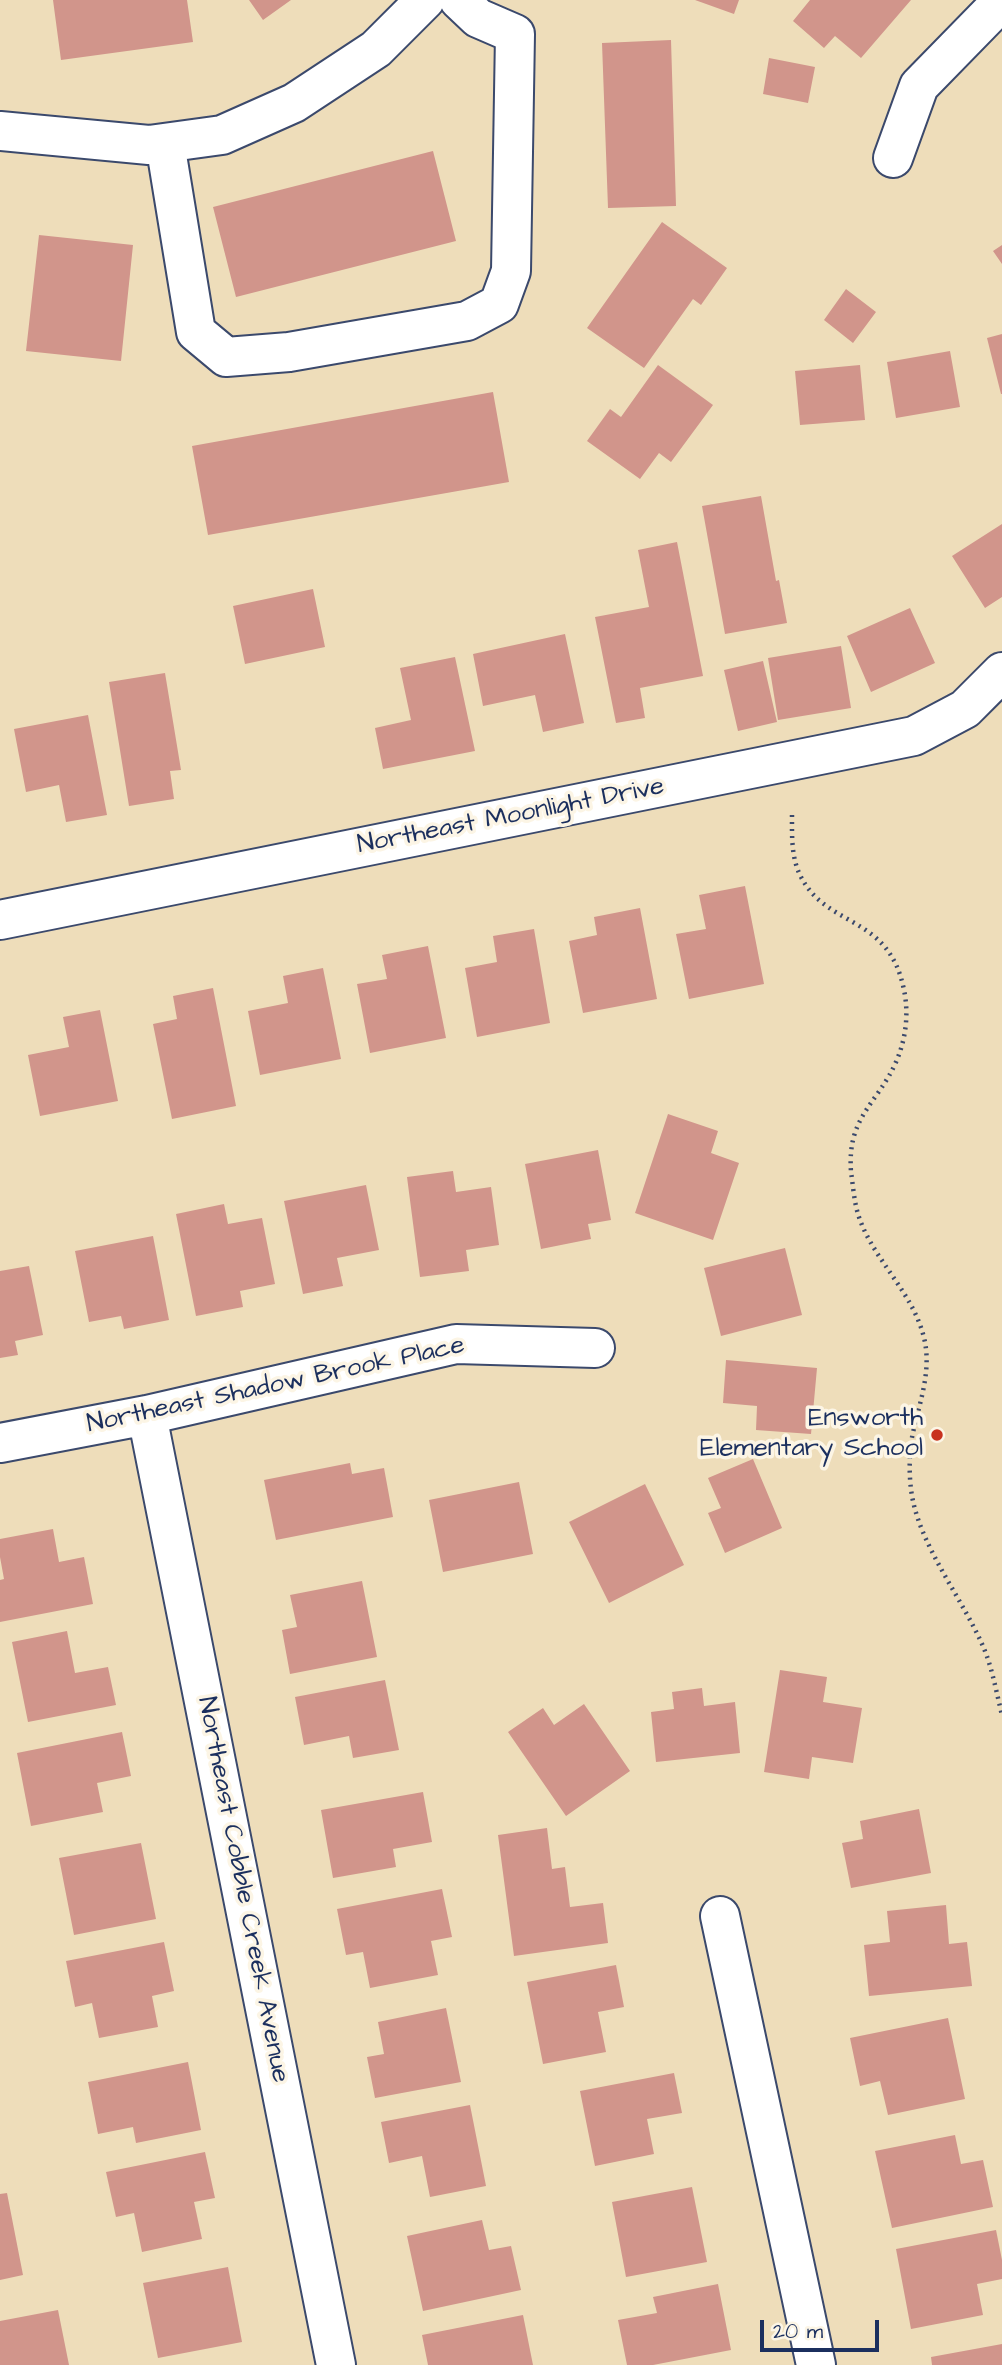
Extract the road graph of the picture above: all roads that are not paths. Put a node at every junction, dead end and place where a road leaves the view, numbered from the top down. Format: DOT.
graph roads {
  1 [pos="425,0"];
  2 [pos="458,0"];
  3 [pos="1002,1"];
  4 [pos="0,131"];
  5 [pos="165,143"];
  6 [pos="893,158"];
  7 [pos="1002,672"];
  8 [pos="0,920"];
  9 [pos="595,1348"];
  10 [pos="147,1415"];
  11 [pos="0,1443"];
  12 [pos="720,1916"];
  13 [pos="337,2365"];
  14 [pos="816,2365"];
  1 -- 5 [label="street"];
  2 -- 5 [label="street"];
  3 -- 6 [label="street"];
  4 -- 5 [label="street"];
  7 -- 8 [label="street, Northeast Moonlight Drive"];
  9 -- 10 [label="street, Northeast Shadow Brook Place"];
  10 -- 11 [label="street, Northeast Shadow Brook Place"];
  10 -- 13 [label="street, Northeast Cobble Creek Avenue"];
  12 -- 14 [label="street"];
}
